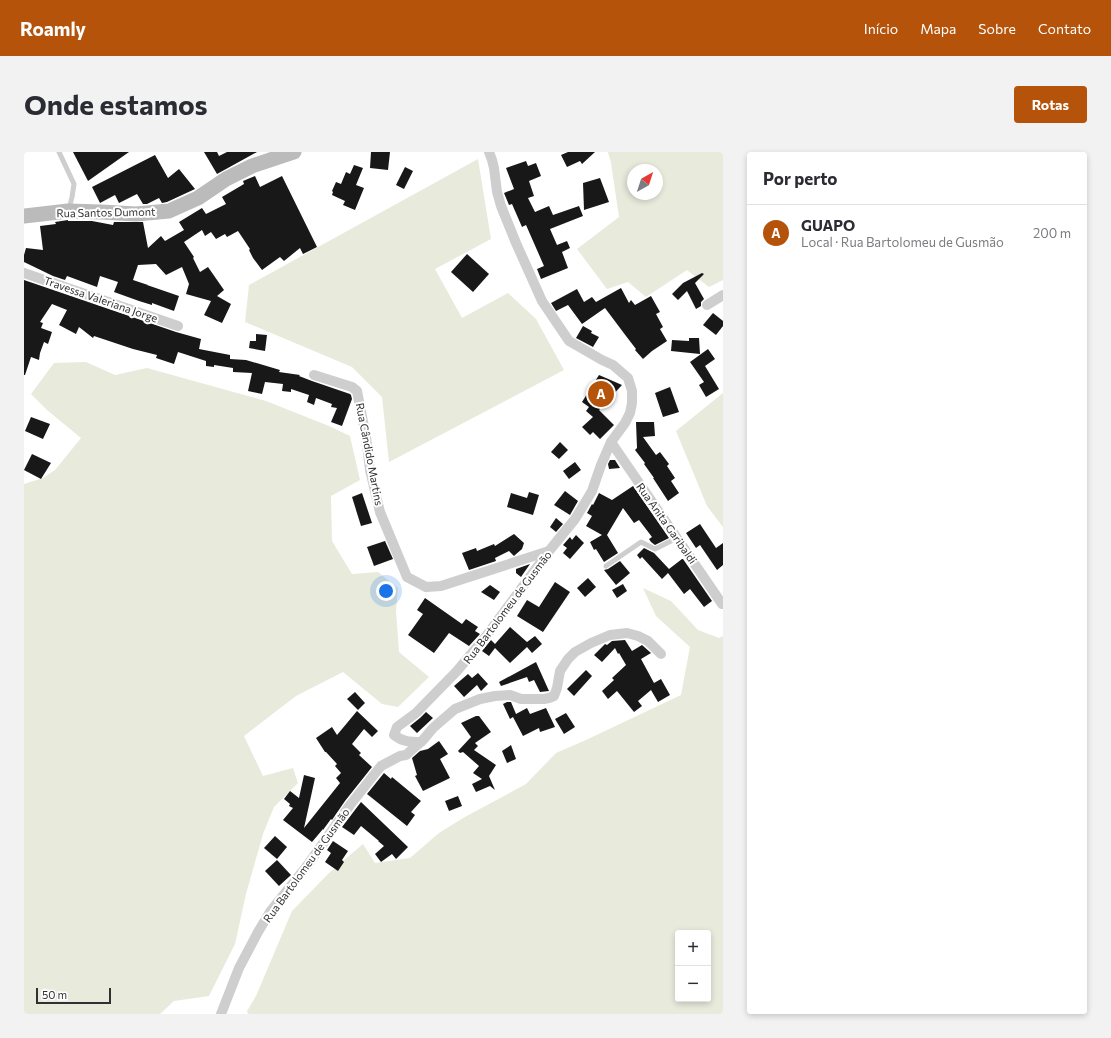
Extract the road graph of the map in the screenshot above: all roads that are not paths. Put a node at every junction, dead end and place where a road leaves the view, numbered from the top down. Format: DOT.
graph roads {
  1 [pos="59,152"];
  2 [pos="294,152"];
  3 [pos="489,152"];
  4 [pos="68,211"];
  5 [pos="24,216"];
  6 [pos="24,273"];
  7 [pos="723,294"];
  8 [pos="707,305"];
  9 [pos="178,326"];
  10 [pos="314,374"];
  11 [pos="611,442"];
  12 [pos="677,538"];
  13 [pos="549,551"];
  14 [pos="606,566"];
  15 [pos="722,604"];
  16 [pos="661,654"];
  17 [pos="421,742"];
  18 [pos="221,1014"];
  1 -- 4 [label="lane"];
  2 -- 4 [label="main road, Rua Santos Dumont"];
  3 -- 11 [label="street, Rua Bartolomeu de Gusmão"];
  4 -- 5 [label="main road, Rua Santos Dumont"];
  6 -- 9 [label="street, Travessa Valeriana Jorge"];
  7 -- 8 [label="street"];
  10 -- 13 [label="street, Rua Cândido Martins"];
  11 -- 12 [label="street, Rua Anita Garibaldi"];
  11 -- 13 [label="street, Rua Bartolomeu de Gusmão"];
  12 -- 14 [label="lane"];
  12 -- 15 [label="street, Rua Anita Garibaldi"];
  13 -- 17 [label="street, Rua Bartolomeu de Gusmão"];
  16 -- 17 [label="street"];
  17 -- 18 [label="street, Rua Bartolomeu de Gusmão"];
}
